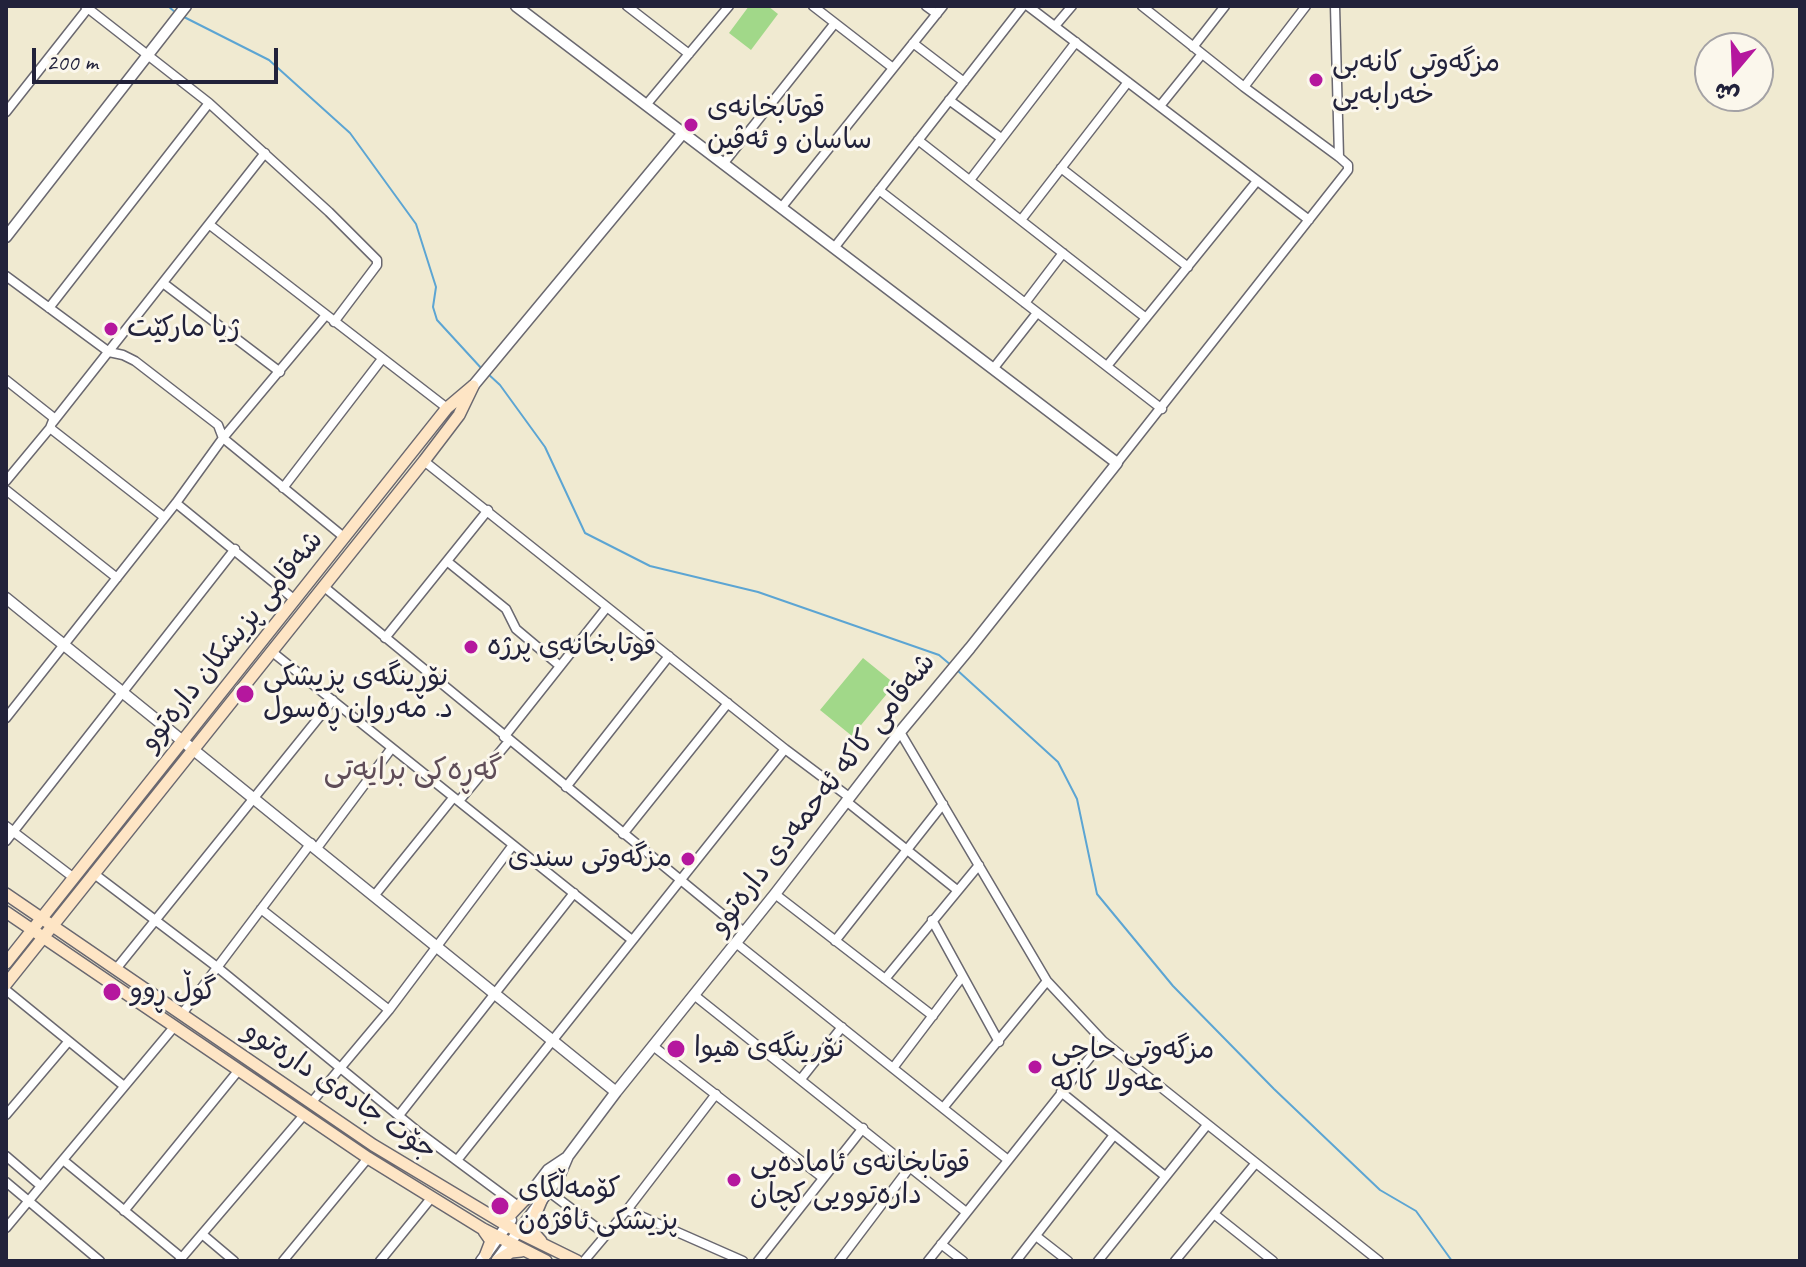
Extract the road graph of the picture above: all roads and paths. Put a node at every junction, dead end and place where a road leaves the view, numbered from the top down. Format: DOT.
graph roads {
  1 [pos="516,6"];
  2 [pos="627,6"];
  3 [pos="728,6"];
  4 [pos="813,6"];
  5 [pos="926,6"];
  6 [pos="943,6"];
  7 [pos="1026,6"];
  8 [pos="1072,6"];
  9 [pos="1142,6"];
  10 [pos="1225,6"];
  11 [pos="1306,6"];
  12 [pos="1335,6"];
  13 [pos="86,7"];
  14 [pos="186,7"];
  15 [pos="937,14"];
  16 [pos="835,23"];
  17 [pos="1055,26"];
  18 [pos="1076,42"];
  19 [pos="913,43"];
  20 [pos="1193,47"];
  21 [pos="689,54"];
  22 [pos="1202,54"];
  23 [pos="147,56"];
  24 [pos="893,68"];
  25 [pos="964,82"];
  26 [pos="1128,82"];
  27 [pos="1244,87"];
  28 [pos="949,100"];
  29 [pos="209,103"];
  30 [pos="646,105"];
  31 [pos="1160,106"];
  32 [pos="6,112"];
  33 [pos="683,133"];
  34 [pos="1001,138"];
  35 [pos="918,140"];
  36 [pos="265,153"];
  37 [pos="1339,157"];
  38 [pos="723,164"];
  39 [pos="1061,168"];
  40 [pos="970,180"];
  41 [pos="1257,181"];
  42 [pos="879,190"];
  43 [pos="781,208"];
  44 [pos="1021,220"];
  45 [pos="1309,220"];
  46 [pos="210,225"];
  47 [pos="6,237"];
  48 [pos="834,248"];
  49 [pos="1063,253"];
  50 [pos="1188,267"];
  51 [pos="6,276"];
  52 [pos="163,283"];
  53 [pos="1025,303"];
  54 [pos="49,308"];
  55 [pos="1037,313"];
  56 [pos="326,315"];
  57 [pos="1146,318"];
  58 [pos="334,322"];
  59 [pos="109,352"];
  60 [pos="382,359"];
  61 [pos="1107,366"];
  62 [pos="993,369"];
  63 [pos="280,372"];
  64 [pos="6,380"];
  65 [pos="477,382"];
  66 [pos="464,398"];
  67 [pos="447,408"];
  68 [pos="1162,409"];
  69 [pos="52,425"];
  70 [pos="223,438"];
  71 [pos="424,461"];
  72 [pos="1117,463"];
  73 [pos="6,481"];
  74 [pos="283,488"];
  75 [pos="6,490"];
  76 [pos="176,503"];
  77 [pos="488,510"];
  78 [pos="164,517"];
  79 [pos="345,538"];
  80 [pos="235,549"];
  81 [pos="448,562"];
  82 [pos="117,578"];
  83 [pos="318,582"];
  84 [pos="6,598"];
  85 [pos="295,600"];
  86 [pos="607,607"];
  87 [pos="385,638"];
  88 [pos="65,643"];
  89 [pos="271,651"];
  90 [pos="669,656"];
  91 [pos="560,666"];
  92 [pos="124,692"];
  93 [pos="333,700"];
  94 [pos="728,703"];
  95 [pos="10,705"];
  96 [pos="6,718"];
  97 [pos="900,732"];
  98 [pos="506,739"];
  99 [pos="183,741"];
  100 [pos="391,749"];
  101 [pos="785,749"];
  102 [pos="194,750"];
  103 [pos="566,787"];
  104 [pos="253,799"];
  105 [pos="848,799"];
  106 [pos="456,800"];
  107 [pos="943,804"];
  108 [pos="10,829"];
  109 [pos="623,834"];
  110 [pos="6,841"];
  111 [pos="513,845"];
  112 [pos="314,846"];
  113 [pos="907,850"];
  114 [pos="979,865"];
  115 [pos="93,873"];
  116 [pos="74,878"];
  117 [pos="680,880"];
  118 [pos="957,890"];
  119 [pos="574,893"];
  120 [pos="6,894"];
  121 [pos="775,894"];
  122 [pos="374,896"];
  123 [pos="261,909"];
  124 [pos="6,912"];
  125 [pos="932,920"];
  126 [pos="48,921"];
  127 [pos="156,922"];
  128 [pos="33,929"];
  129 [pos="744,932"];
  130 [pos="45,937"];
  131 [pos="632,940"];
  132 [pos="835,941"];
  133 [pos="736,943"];
  134 [pos="436,946"];
  135 [pos="6,961"];
  136 [pos="217,967"];
  137 [pos="116,969"];
  138 [pos="962,977"];
  139 [pos="885,979"];
  140 [pos="1047,981"];
  141 [pos="6,984"];
  142 [pos="6,990"];
  143 [pos="494,995"];
  144 [pos="694,995"];
  145 [pos="389,1010"];
  146 [pos="182,1014"];
  147 [pos="933,1016"];
  148 [pos="174,1027"];
  149 [pos="842,1027"];
  150 [pos="554,1040"];
  151 [pos="1103,1041"];
  152 [pos="68,1042"];
  153 [pos="999,1042"];
  154 [pos="653,1046"];
  155 [pos="893,1068"];
  156 [pos="341,1069"];
  157 [pos="238,1071"];
  158 [pos="801,1079"];
  159 [pos="124,1086"];
  160 [pos="616,1092"];
  161 [pos="1061,1092"];
  162 [pos="716,1094"];
  163 [pos="311,1103"];
  164 [pos="943,1108"];
  165 [pos="400,1114"];
  166 [pos="6,1115"];
  167 [pos="303,1116"];
  168 [pos="1207,1125"];
  169 [pos="863,1128"];
  170 [pos="1114,1135"];
  171 [pos="6,1156"];
  172 [pos="568,1156"];
  173 [pos="368,1158"];
  174 [pos="458,1159"];
  175 [pos="63,1160"];
  176 [pos="1008,1160"];
  177 [pos="1255,1164"];
  178 [pos="910,1167"];
  179 [pos="1165,1176"];
  180 [pos="823,1178"];
  181 [pos="6,1182"];
  182 [pos="41,1186"];
  183 [pos="530,1194"];
  184 [pos="544,1196"];
  185 [pos="432,1197"];
  186 [pos="29,1201"];
  187 [pos="470,1204"];
  188 [pos="518,1206"];
  189 [pos="627,1210"];
  190 [pos="124,1211"];
  191 [pos="966,1212"];
  192 [pos="1214,1214"];
  193 [pos="474,1224"];
  194 [pos="507,1225"];
  195 [pos="6,1228"];
  196 [pos="518,1232"];
  197 [pos="202,1234"];
  198 [pos="605,1234"];
  199 [pos="1036,1236"];
  200 [pos="504,1241"];
  201 [pos="941,1244"];
  202 [pos="551,1248"];
  203 [pos="181,1259"];
  204 [pos="490,1259"];
  205 [pos="100,1261"];
  206 [pos="234,1261"];
  207 [pos="283,1261"];
  208 [pos="380,1261"];
  209 [pos="546,1261"];
  210 [pos="577,1261"];
  211 [pos="584,1261"];
  212 [pos="743,1261"];
  213 [pos="758,1261"];
  214 [pos="839,1261"];
  215 [pos="928,1261"];
  216 [pos="963,1261"];
  217 [pos="1016,1261"];
  218 [pos="1068,1261"];
  219 [pos="1098,1261"];
  220 [pos="1175,1261"];
  221 [pos="1273,1261"];
  222 [pos="1379,1261"];
  1 -- 30 [label="street"];
  2 -- 21 [label="street"];
  3 -- 21 [label="street"];
  4 -- 16 [label="street"];
  5 -- 15 [label="street"];
  6 -- 15 [label="street"];
  7 -- 17 [label="street"];
  7 -- 25 [label="street"];
  8 -- 17 [label="street"];
  9 -- 20 [label="street"];
  10 -- 20 [label="street"];
  11 -- 27 [label="street"];
  12 -- 37 [label="street"];
  13 -- 23 [label="street"];
  13 -- 32 [label="street"];
  14 -- 23 [label="street"];
  15 -- 19 [label="street"];
  16 -- 24 [label="street"];
  16 -- 38 [label="street"];
  17 -- 18 [label="street"];
  18 -- 26 [label="street"];
  18 -- 34 [label="street"];
  19 -- 24 [label="street"];
  19 -- 25 [label="street"];
  20 -- 22 [label="street"];
  21 -- 30 [label="street"];
  22 -- 27 [label="street"];
  22 -- 31 [label="street"];
  23 -- 29 [label="street"];
  23 -- 47 [label="street"];
  24 -- 43 [label="street"];
  25 -- 28 [label="street"];
  26 -- 31 [label="street"];
  26 -- 39 [label="street"];
  27 -- 37 [label="street"];
  28 -- 34 [label="street"];
  28 -- 35 [label="street"];
  29 -- 36 [label="street"];
  29 -- 54 [label="street"];
  30 -- 33 [label="street"];
  31 -- 41 [label="street"];
  33 -- 38 [label="street"];
  33 -- 65 [label="street, شەقامی پزیشکان دارەتوو"];
  34 -- 40 [label="street"];
  35 -- 40 [label="street"];
  35 -- 42 [label="street"];
  36 -- 46 [label="street"];
  36 -- 58 [label="street"];
  37 -- 45 [label="street"];
  38 -- 43 [label="street"];
  39 -- 44 [label="street"];
  39 -- 50 [label="street"];
  40 -- 44 [label="street"];
  41 -- 45 [label="street"];
  41 -- 50 [label="street"];
  42 -- 48 [label="street"];
  42 -- 53 [label="street"];
  43 -- 48 [label="street"];
  44 -- 49 [label="street"];
  45 -- 68 [label="street"];
  46 -- 52 [label="street"];
  46 -- 56 [label="street"];
  48 -- 62 [label="street"];
  49 -- 53 [label="street"];
  49 -- 57 [label="street"];
  50 -- 57 [label="street"];
  51 -- 54 [label="street"];
  52 -- 59 [label="street"];
  52 -- 63 [label="street"];
  53 -- 55 [label="street"];
  54 -- 59 [label="street"];
  55 -- 61 [label="street"];
  55 -- 62 [label="street"];
  56 -- 58 [label="street"];
  56 -- 63 [label="street"];
  57 -- 61 [label="street"];
  58 -- 60 [label="street"];
  59 -- 69 [label="street"];
  59 -- 70 [label="street"];
  60 -- 67 [label="street"];
  60 -- 74 [label="street"];
  61 -- 68 [label="street"];
  62 -- 72 [label="street"];
  63 -- 70 [label="street"];
  64 -- 69 [label="street"];
  65 -- 66 [label="main road, شەقامی پزیشکان دارەتوو"];
  66 -- 67 [label="main road, شەقامی پزیشکان دارەتوو"];
  66 -- 71 [label="main road, شەقامی پزیشکان دارەتوو"];
  67 -- 79 [label="main road, شەقامی پزیشکان دارەتوو"];
  68 -- 72 [label="street"];
  69 -- 73 [label="street"];
  69 -- 78 [label="street"];
  70 -- 74 [label="street"];
  70 -- 76 [label="street"];
  71 -- 77 [label="street"];
  71 -- 83 [label="main road, شەقامی پزیشکان دارەتوو"];
  72 -- 97 [label="street, شەقامی کاکە ئەحمەدی دارەتوو"];
  74 -- 79 [label="street"];
  75 -- 82 [label="street"];
  76 -- 78 [label="street"];
  76 -- 80 [label="street"];
  77 -- 81 [label="street"];
  77 -- 86 [label="street"];
  78 -- 82 [label="street"];
  79 -- 83 [label="main road, شەقامی پزیشکان دارەتوو"];
  80 -- 85 [label="street"];
  80 -- 92 [label="street"];
  81 -- 87 [label="street"];
  81 -- 91 [label="street"];
  82 -- 88 [label="street"];
  83 -- 85 [label="main road, شەقامی پزیشکان دارەتوو"];
  83 -- 87 [label="street"];
  83 -- 89 [label="main road, شەقامی پزیشکان دارەتوو"];
  84 -- 88 [label="street"];
  85 -- 99 [label="main road, شەقامی پزیشکان دارەتوو"];
  86 -- 90 [label="street"];
  86 -- 91 [label="street"];
  87 -- 98 [label="street"];
  88 -- 92 [label="street"];
  88 -- 95 [label="street"];
  89 -- 93 [label="street"];
  89 -- 102 [label="main road, شەقامی پزیشکان دارەتوو"];
  90 -- 94 [label="street"];
  90 -- 103 [label="street"];
  91 -- 98 [label="street"];
  92 -- 99 [label="street"];
  92 -- 108 [label="street"];
  93 -- 100 [label="street"];
  93 -- 104 [label="street"];
  94 -- 101 [label="street"];
  94 -- 109 [label="street"];
  95 -- 96 [label="street"];
  97 -- 105 [label="street, شەقامی کاکە ئەحمەدی دارەتوو"];
  97 -- 107 [label="street"];
  98 -- 103 [label="street"];
  98 -- 106 [label="street"];
  99 -- 102 [label="street"];
  99 -- 116 [label="main road, شەقامی پزیشکان دارەتوو"];
  100 -- 106 [label="street"];
  100 -- 112 [label="street"];
  101 -- 105 [label="street"];
  101 -- 117 [label="street"];
  102 -- 104 [label="street"];
  102 -- 115 [label="main road, شەقامی پزیشکان دارەتوو"];
  103 -- 109 [label="street"];
  104 -- 112 [label="street"];
  104 -- 127 [label="street"];
  105 -- 113 [label="street"];
  105 -- 121 [label="street, شەقامی کاکە ئەحمەدی دارەتوو"];
  106 -- 111 [label="street"];
  106 -- 122 [label="street"];
  107 -- 113 [label="street"];
  107 -- 114 [label="street"];
  108 -- 110 [label="street"];
  108 -- 116 [label="street"];
  109 -- 117 [label="street"];
  111 -- 119 [label="street"];
  111 -- 134 [label="street"];
  112 -- 122 [label="street"];
  112 -- 123 [label="street"];
  113 -- 118 [label="street"];
  113 -- 132 [label="street"];
  114 -- 118 [label="street"];
  114 -- 140 [label="street"];
  115 -- 126 [label="main road, شەقامی پزیشکان دارەتوو"];
  115 -- 127 [label="street"];
  116 -- 126 [label="main road, شەقامی پزیشکان دارەتوو"];
  117 -- 129 [label="street"];
  117 -- 131 [label="street"];
  118 -- 125 [label="street"];
  119 -- 131 [label="street"];
  119 -- 143 [label="street"];
  120 -- 126 [label="main road, جۆت جادەی دارەتوو"];
  121 -- 129 [label="street, شەقامی کاکە ئەحمەدی دارەتوو"];
  121 -- 132 [label="street"];
  122 -- 134 [label="street"];
  123 -- 136 [label="street"];
  123 -- 145 [label="street"];
  124 -- 128 [label="main road, جۆت جادەی دارەتوو"];
  125 -- 138 [label="street"];
  125 -- 139 [label="street"];
  126 -- 128 [label="main road, شەقامی پزیشکان دارەتوو"];
  126 -- 130 [label="main road, شەقامی پزیشکان دارەتوو"];
  126 -- 137 [label="main road, جۆت جادەی دارەتوو"];
  127 -- 136 [label="street"];
  127 -- 137 [label="street"];
  128 -- 130 [label="main road, جۆت جادەی دارەتوو"];
  128 -- 135 [label="main road, شەقامی پزیشکان دارەتوو"];
  129 -- 133 [label="street, شەقامی کاکە ئەحمەدی دارەتوو"];
  130 -- 141 [label="main road, شەقامی پزیشکان دارەتوو"];
  130 -- 148 [label="main road, جۆت جادەی دارەتوو"];
  131 -- 150 [label="street"];
  132 -- 139 [label="street"];
  133 -- 144 [label="street, شەقامی کاکە ئەحمەدی دارەتوو"];
  133 -- 149 [label="street"];
  134 -- 143 [label="street"];
  134 -- 145 [label="street"];
  136 -- 146 [label="street"];
  136 -- 156 [label="street"];
  137 -- 146 [label="main road, جۆت جادەی دارەتوو"];
  138 -- 147 [label="street"];
  138 -- 153 [label="street"];
  139 -- 147 [label="street"];
  140 -- 151 [label="street"];
  140 -- 153 [label="street"];
  142 -- 152 [label="street"];
  143 -- 150 [label="street"];
  143 -- 165 [label="street"];
  144 -- 154 [label="street, شەقامی کاکە ئەحمەدی دارەتوو"];
  144 -- 158 [label="street"];
  145 -- 156 [label="street"];
  146 -- 163 [label="main road, جۆت جادەی دارەتوو"];
  147 -- 155 [label="street"];
  148 -- 157 [label="main road, جۆت جادەی دارەتوو"];
  148 -- 159 [label="street"];
  149 -- 155 [label="street"];
  149 -- 158 [label="street"];
  150 -- 160 [label="street"];
  150 -- 174 [label="street"];
  151 -- 161 [label="street"];
  151 -- 168 [label="street"];
  152 -- 159 [label="street"];
  152 -- 166 [label="street"];
  153 -- 164 [label="street"];
  154 -- 160 [label="street, شەقامی کاکە ئەحمەدی دارەتوو"];
  154 -- 162 [label="street"];
  155 -- 164 [label="street"];
  156 -- 163 [label="street"];
  156 -- 165 [label="street"];
  157 -- 167 [label="main road, جۆت جادەی دارەتوو"];
  157 -- 190 [label="street"];
  158 -- 169 [label="street"];
  159 -- 175 [label="street"];
  160 -- 172 [label="street, شەقامی کاکە ئەحمەدی دارەتوو"];
  161 -- 170 [label="street"];
  161 -- 176 [label="street"];
  162 -- 180 [label="street"];
  162 -- 189 [label="street"];
  163 -- 187 [label="main road, جۆت جادەی دارەتوو"];
  164 -- 176 [label="street"];
  165 -- 174 [label="street"];
  167 -- 173 [label="main road, جۆت جادەی دارەتوو"];
  167 -- 197 [label="street"];
  168 -- 177 [label="street"];
  168 -- 179 [label="street"];
  169 -- 178 [label="street"];
  169 -- 180 [label="street"];
  170 -- 179 [label="street"];
  170 -- 199 [label="street"];
  171 -- 182 [label="street"];
  172 -- 183 [label="street, شەقامی کاکە ئەحمەدی دارەتوو"];
  172 -- 184 [label="street, شەقامی کاکە ئەحمەدی دارەتوو"];
  173 -- 185 [label="main road, جۆت جادەی دارەتوو"];
  173 -- 207 [label="street"];
  174 -- 188 [label="street"];
  175 -- 182 [label="street"];
  175 -- 190 [label="street"];
  176 -- 191 [label="street"];
  177 -- 192 [label="street"];
  177 -- 222 [label="street"];
  178 -- 191 [label="street"];
  178 -- 214 [label="street"];
  179 -- 219 [label="street"];
  180 -- 213 [label="street"];
  181 -- 186 [label="street"];
  182 -- 186 [label="street"];
  183 -- 188 [label="main road"];
  183 -- 194 [label="street, شەقامی کاکە ئەحمەدی دارەتوو"];
  184 -- 196 [label="street, شەقامی کاکە ئەحمەدی دارەتوو"];
  184 -- 198 [label="street"];
  184 -- 202 [label="main road"];
  185 -- 193 [label="main road, جۆت جادەی دارەتوو"];
  185 -- 208 [label="street"];
  186 -- 195 [label="street"];
  186 -- 205 [label="street"];
  187 -- 188 [label="main road"];
  187 -- 194 [label="main road, جۆت جادەی دارەتوو"];
  189 -- 198 [label="street"];
  189 -- 212 [label="street"];
  190 -- 203 [label="street"];
  191 -- 201 [label="street"];
  192 -- 220 [label="street"];
  192 -- 221 [label="street"];
  193 -- 200 [label="main road, جۆت جادەی دارەتوو"];
  193 -- 204 [label="main road"];
  194 -- 196 [label="main road, جۆت جادەی دارەتوو"];
  194 -- 200 [label="street, شەقامی کاکە ئەحمەدی دارەتوو"];
  196 -- 200 [label="street, شەقامی کاکە ئەحمەدی دارەتوو"];
  196 -- 202 [label="main road, جۆت جادەی دارەتوو"];
  197 -- 203 [label="street"];
  197 -- 206 [label="street"];
  198 -- 211 [label="street"];
  199 -- 217 [label="street"];
  199 -- 218 [label="street"];
  200 -- 204 [label="street"];
  200 -- 209 [label="main road, جۆت جادەی دارەتوو"];
  201 -- 215 [label="street"];
  201 -- 216 [label="street"];
  202 -- 210 [label="main road, جۆت جادەی دارەتوو"];
  204 -- 209 [label="main road"];
}
